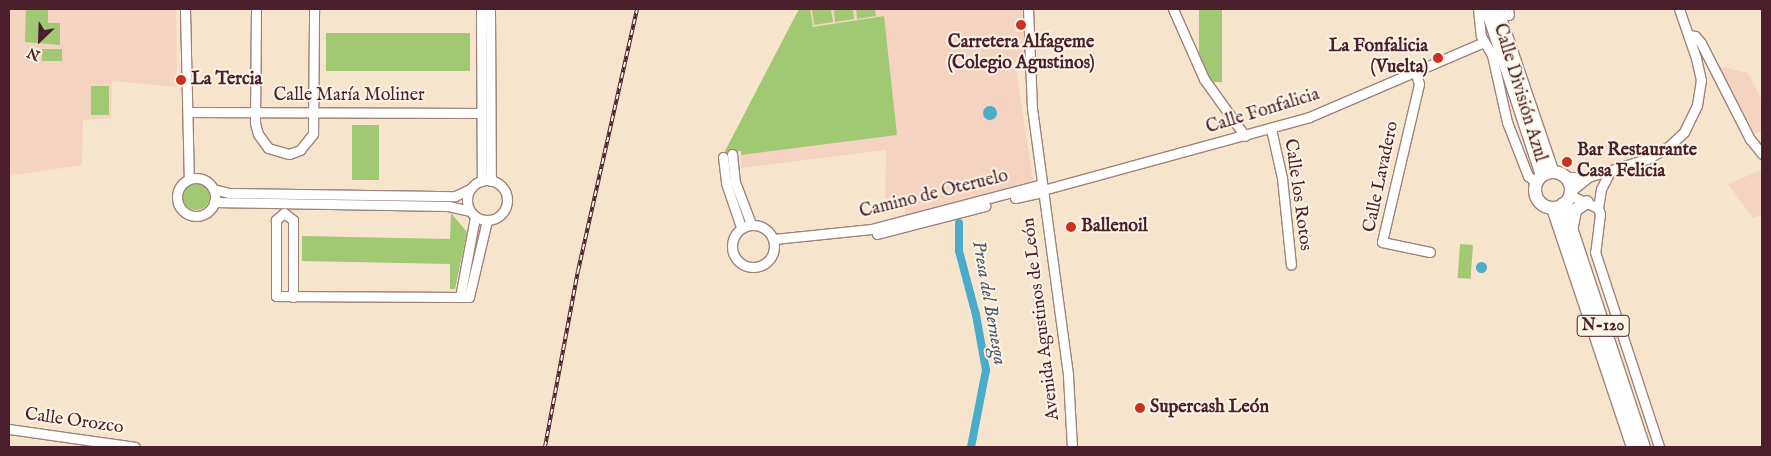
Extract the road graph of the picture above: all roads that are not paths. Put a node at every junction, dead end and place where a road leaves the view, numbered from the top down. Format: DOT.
graph roads {
  1 [pos="186,9"];
  2 [pos="256,9"];
  3 [pos="314,9"];
  4 [pos="481,9"];
  5 [pos="490,9"];
  6 [pos="1028,9"];
  7 [pos="1173,9"];
  8 [pos="1478,9"];
  9 [pos="1487,9"];
  10 [pos="1679,9"];
  11 [pos="1505,11"];
  12 [pos="1688,34"];
  13 [pos="1484,42"];
  14 [pos="1416,74"];
  15 [pos="188,112"];
  16 [pos="256,112"];
  17 [pos="314,112"];
  18 [pos="481,113"];
  19 [pos="1271,129"];
  20 [pos="1245,136"];
  21 [pos="1762,154"];
  22 [pos="1610,171"];
  23 [pos="1543,176"];
  24 [pos="1566,177"];
  25 [pos="1588,177"];
  26 [pos="189,179"];
  27 [pos="482,181"];
  28 [pos="491,181"];
  29 [pos="213,189"];
  30 [pos="470,189"];
  31 [pos="1043,189"];
  32 [pos="1564,200"];
  33 [pos="214,202"];
  34 [pos="1592,205"];
  35 [pos="472,214"];
  36 [pos="487,220"];
  37 [pos="751,224"];
  38 [pos="741,227"];
  39 [pos="1572,233"];
  40 [pos="774,242"];
  41 [pos="1430,252"];
  42 [pos="1291,265"];
  43 [pos="293,296"];
  44 [pos="460,297"];
  45 [pos="9,429"];
  46 [pos="136,447"];
  47 [pos="1072,447"];
  48 [pos="1633,447"];
  49 [pos="1644,447"];
  50 [pos="1659,447"];
  1 -- 15 [label="street"];
  2 -- 16 [label="street"];
  3 -- 17 [label="street"];
  4 -- 18 [label="street"];
  5 -- 28 [label="street"];
  6 -- 31 [label="street, Avenida Agustinos de León"];
  7 -- 20 [label="street"];
  8 -- 13 [label="street, Calle División Azul"];
  9 -- 23 [label="highway, N-120"];
  10 -- 12 [label="street"];
  11 -- 23 [label="highway, N-120"];
  12 -- 21 [label="street"];
  12 -- 22 [label="street"];
  13 -- 14 [label="street, Calle Fonfalicia"];
  13 -- 23 [label="street, Calle División Azul"];
  14 -- 19 [label="street, Calle Fonfalicia"];
  14 -- 41 [label="street, Calle Lavadero"];
  15 -- 16 [label="street, Calle María Moliner"];
  15 -- 26 [label="street"];
  16 -- 17 [label="street, Calle María Moliner"];
  16 -- 17 [label="street"];
  17 -- 18 [label="street, Calle María Moliner"];
  18 -- 27 [label="street"];
  19 -- 20 [label="street, Calle Fonfalicia"];
  19 -- 42 [label="street, Calle los Rotos"];
  20 -- 31 [label="street, Calle Fonfalicia"];
  22 -- 25 [label="street"];
  22 -- 34 [label="street"];
  23 -- 24 [label="highway"];
  23 -- 32 [label="highway, N-120"];
  24 -- 25 [label="street"];
  24 -- 32 [label="highway, N-120"];
  25 -- 32 [label="street"];
  26 -- 29 [label="street"];
  26 -- 33 [label="street"];
  27 -- 28 [label="street"];
  27 -- 30 [label="street"];
  28 -- 36 [label="street"];
  29 -- 30 [label="street"];
  29 -- 33 [label="street"];
  30 -- 35 [label="street"];
  31 -- 40 [label="street, Camino de Oteruelo"];
  31 -- 47 [label="street, Avenida Agustinos de León"];
  32 -- 34 [label="street"];
  32 -- 39 [label="highway, N-120"];
  32 -- 48 [label="highway, N-120"];
  33 -- 35 [label="street"];
  34 -- 39 [label="highway"];
  34 -- 50 [label="street"];
  35 -- 36 [label="street"];
  35 -- 44 [label="street"];
  36 -- 44 [label="street"];
  37 -- 38 [label="street"];
  37 -- 38 [label="street"];
  37 -- 40 [label="street"];
  38 -- 40 [label="street"];
  39 -- 49 [label="highway, N-120"];
  43 -- 43 [label="street"];
  43 -- 44 [label="street"];
  45 -- 46 [label="street, Calle Orozco"];
}
